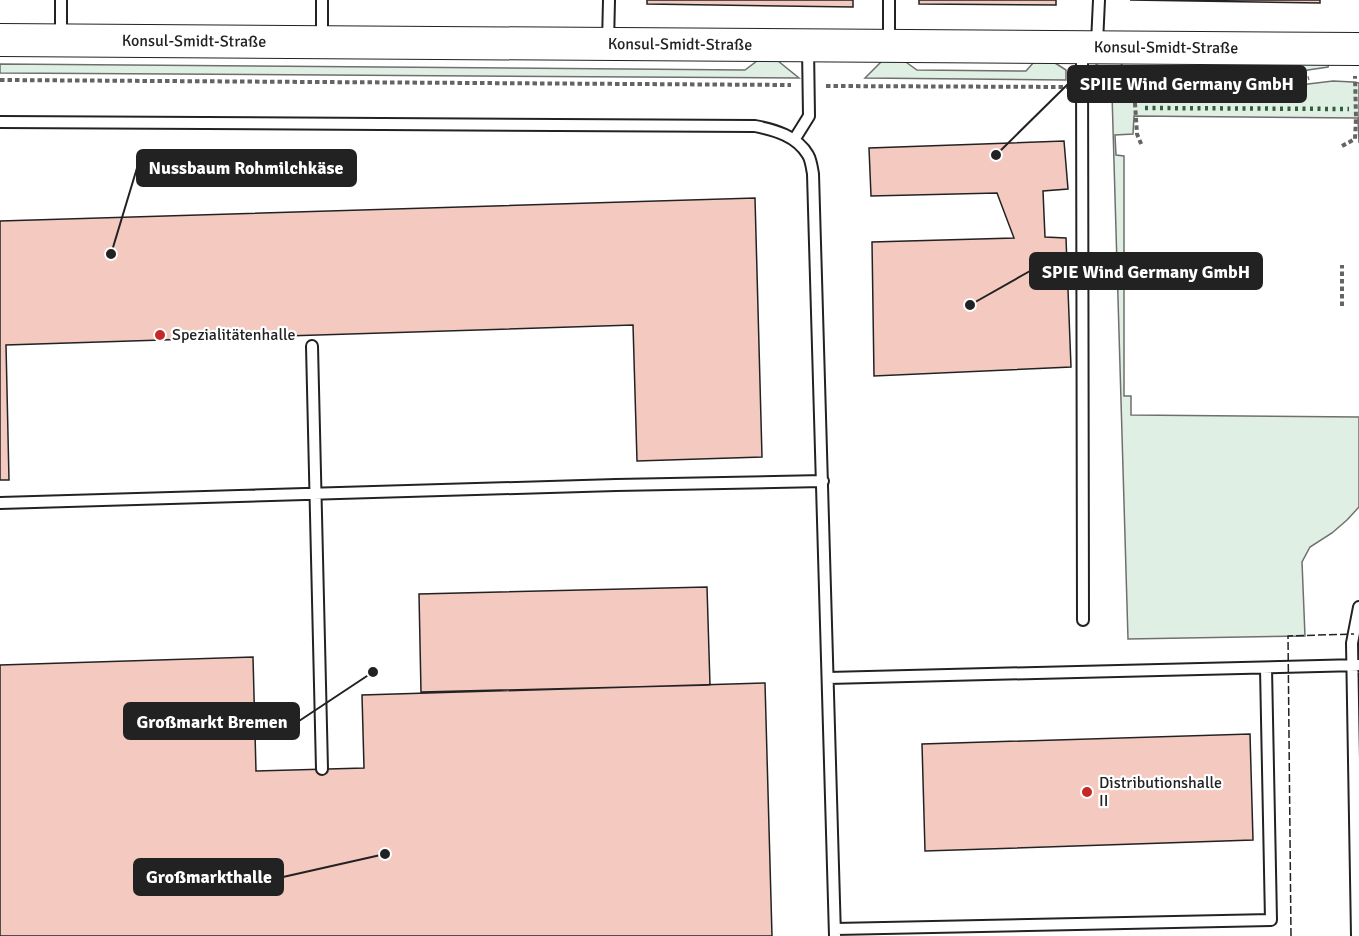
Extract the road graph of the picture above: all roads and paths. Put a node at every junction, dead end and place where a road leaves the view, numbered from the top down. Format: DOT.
graph roads {
  1 [pos="62,0"];
  2 [pos="322,0"];
  3 [pos="609,0"];
  4 [pos="889,0"];
  5 [pos="1099,0"];
  6 [pos="0,40"];
  7 [pos="61,41"];
  8 [pos="322,43"];
  9 [pos="608,43"];
  10 [pos="808,45"];
  11 [pos="889,45"];
  12 [pos="1089,47"];
  13 [pos="1359,49"];
  14 [pos="1359,75"];
  15 [pos="1310,78"];
  16 [pos="0,80"];
  17 [pos="809,86"];
  18 [pos="1082,87"];
  19 [pos="1134,88"];
  20 [pos="0,122"];
  21 [pos="794,140"];
  22 [pos="1142,146"];
  23 [pos="1342,146"];
  24 [pos="1342,265"];
  25 [pos="1342,306"];
  26 [pos="312,346"];
  27 [pos="823,482"];
  28 [pos="316,494"];
  29 [pos="0,504"];
  30 [pos="1359,607"];
  31 [pos="1083,620"];
  32 [pos="1356,665"];
  33 [pos="1266,668"];
  34 [pos="828,678"];
  35 [pos="322,769"];
  36 [pos="835,933"];
  37 [pos="1357,936"];
  1 -- 7 [label="lane"];
  2 -- 8 [label="lane"];
  3 -- 9 [label="lane"];
  4 -- 11 [label="lane"];
  5 -- 12 [label="lane"];
  6 -- 7 [label="street, Konsul-Smidt-Straße"];
  7 -- 8 [label="street, Konsul-Smidt-Straße"];
  8 -- 9 [label="street, Konsul-Smidt-Straße"];
  9 -- 10 [label="street, Konsul-Smidt-Straße"];
  10 -- 11 [label="street, Konsul-Smidt-Straße"];
  10 -- 17 [label="lane"];
  11 -- 12 [label="street, Konsul-Smidt-Straße"];
  12 -- 13 [label="street, Konsul-Smidt-Straße"];
  12 -- 18 [label="lane"];
  14 -- 23 [label="path"];
  15 -- 19 [label="path"];
  16 -- 17 [label="path"];
  17 -- 18 [label="path"];
  17 -- 21 [label="lane"];
  18 -- 19 [label="path"];
  18 -- 31 [label="lane"];
  19 -- 22 [label="path"];
  20 -- 21 [label="lane"];
  21 -- 27 [label="lane"];
  24 -- 25 [label="path"];
  26 -- 28 [label="lane"];
  27 -- 28 [label="lane"];
  27 -- 34 [label="lane"];
  28 -- 29 [label="lane"];
  28 -- 35 [label="lane"];
  30 -- 32 [label="lane"];
  32 -- 33 [label="lane"];
  32 -- 37 [label="lane"];
  33 -- 34 [label="lane"];
  33 -- 36 [label="lane"];
  34 -- 36 [label="lane"];
}
